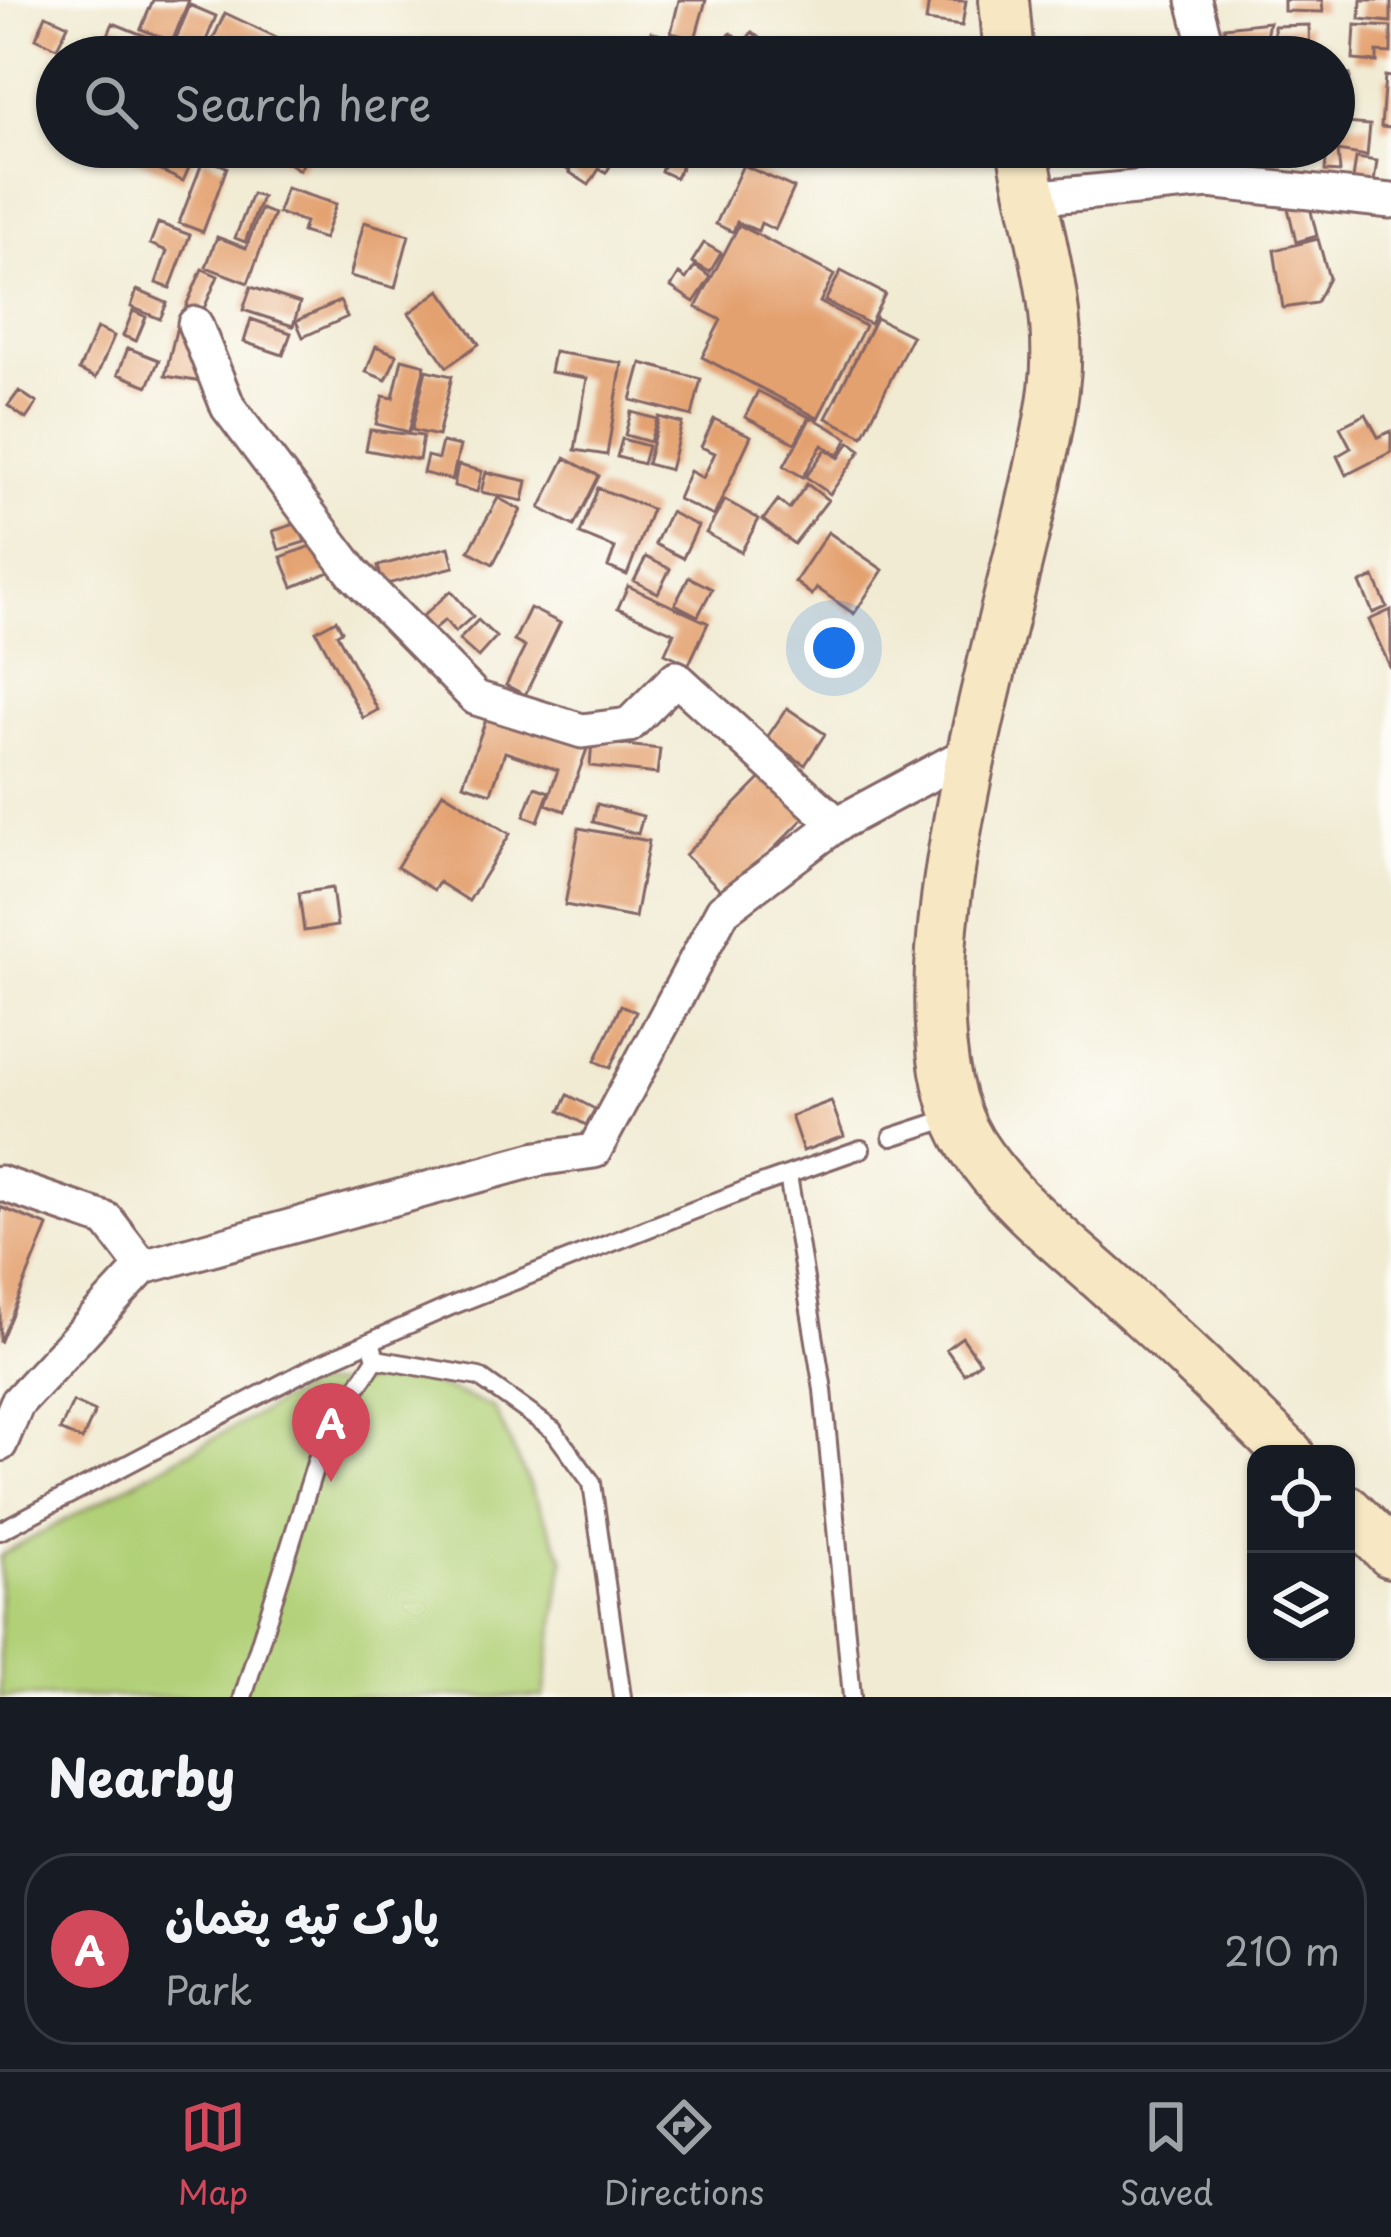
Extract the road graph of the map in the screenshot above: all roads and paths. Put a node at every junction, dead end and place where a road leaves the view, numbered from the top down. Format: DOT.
graph roads {
  1 [pos="1004,0"];
  2 [pos="1195,0"];
  3 [pos="1007,36"];
  4 [pos="1204,36"];
  5 [pos="1025,168"];
  6 [pos="1228,168"];
  7 [pos="1209,181"];
  8 [pos="1030,198"];
  9 [pos="1391,200"];
  10 [pos="195,324"];
  11 [pos="973,751"];
  12 [pos="837,824"];
  13 [pos="958,1115"];
  14 [pos="892,1138"];
  15 [pos="861,1149"];
  16 [pos="788,1174"];
  17 [pos="0,1183"];
  18 [pos="143,1267"];
  19 [pos="374,1350"];
  20 [pos="0,1444"];
  21 [pos="1280,1445"];
  22 [pos="1355,1518"];
  23 [pos="0,1531"];
  24 [pos="1391,1553"];
  25 [pos="244,1697"];
  26 [pos="622,1697"];
  27 [pos="852,1697"];
  1 -- 3 [label="main road"];
  2 -- 4 [label="street"];
  5 -- 8 [label="main road"];
  6 -- 7 [label="street"];
  7 -- 8 [label="street"];
  7 -- 9 [label="street"];
  8 -- 11 [label="main road"];
  10 -- 12 [label="street"];
  11 -- 12 [label="street"];
  11 -- 13 [label="main road"];
  12 -- 18 [label="street"];
  13 -- 14 [label="lane"];
  13 -- 21 [label="main road"];
  15 -- 16 [label="lane"];
  16 -- 19 [label="lane"];
  16 -- 27 [label="lane"];
  17 -- 18 [label="street"];
  18 -- 20 [label="street"];
  19 -- 23 [label="lane"];
  19 -- 25 [label="lane"];
  19 -- 26 [label="lane"];
  22 -- 24 [label="main road"];
}
